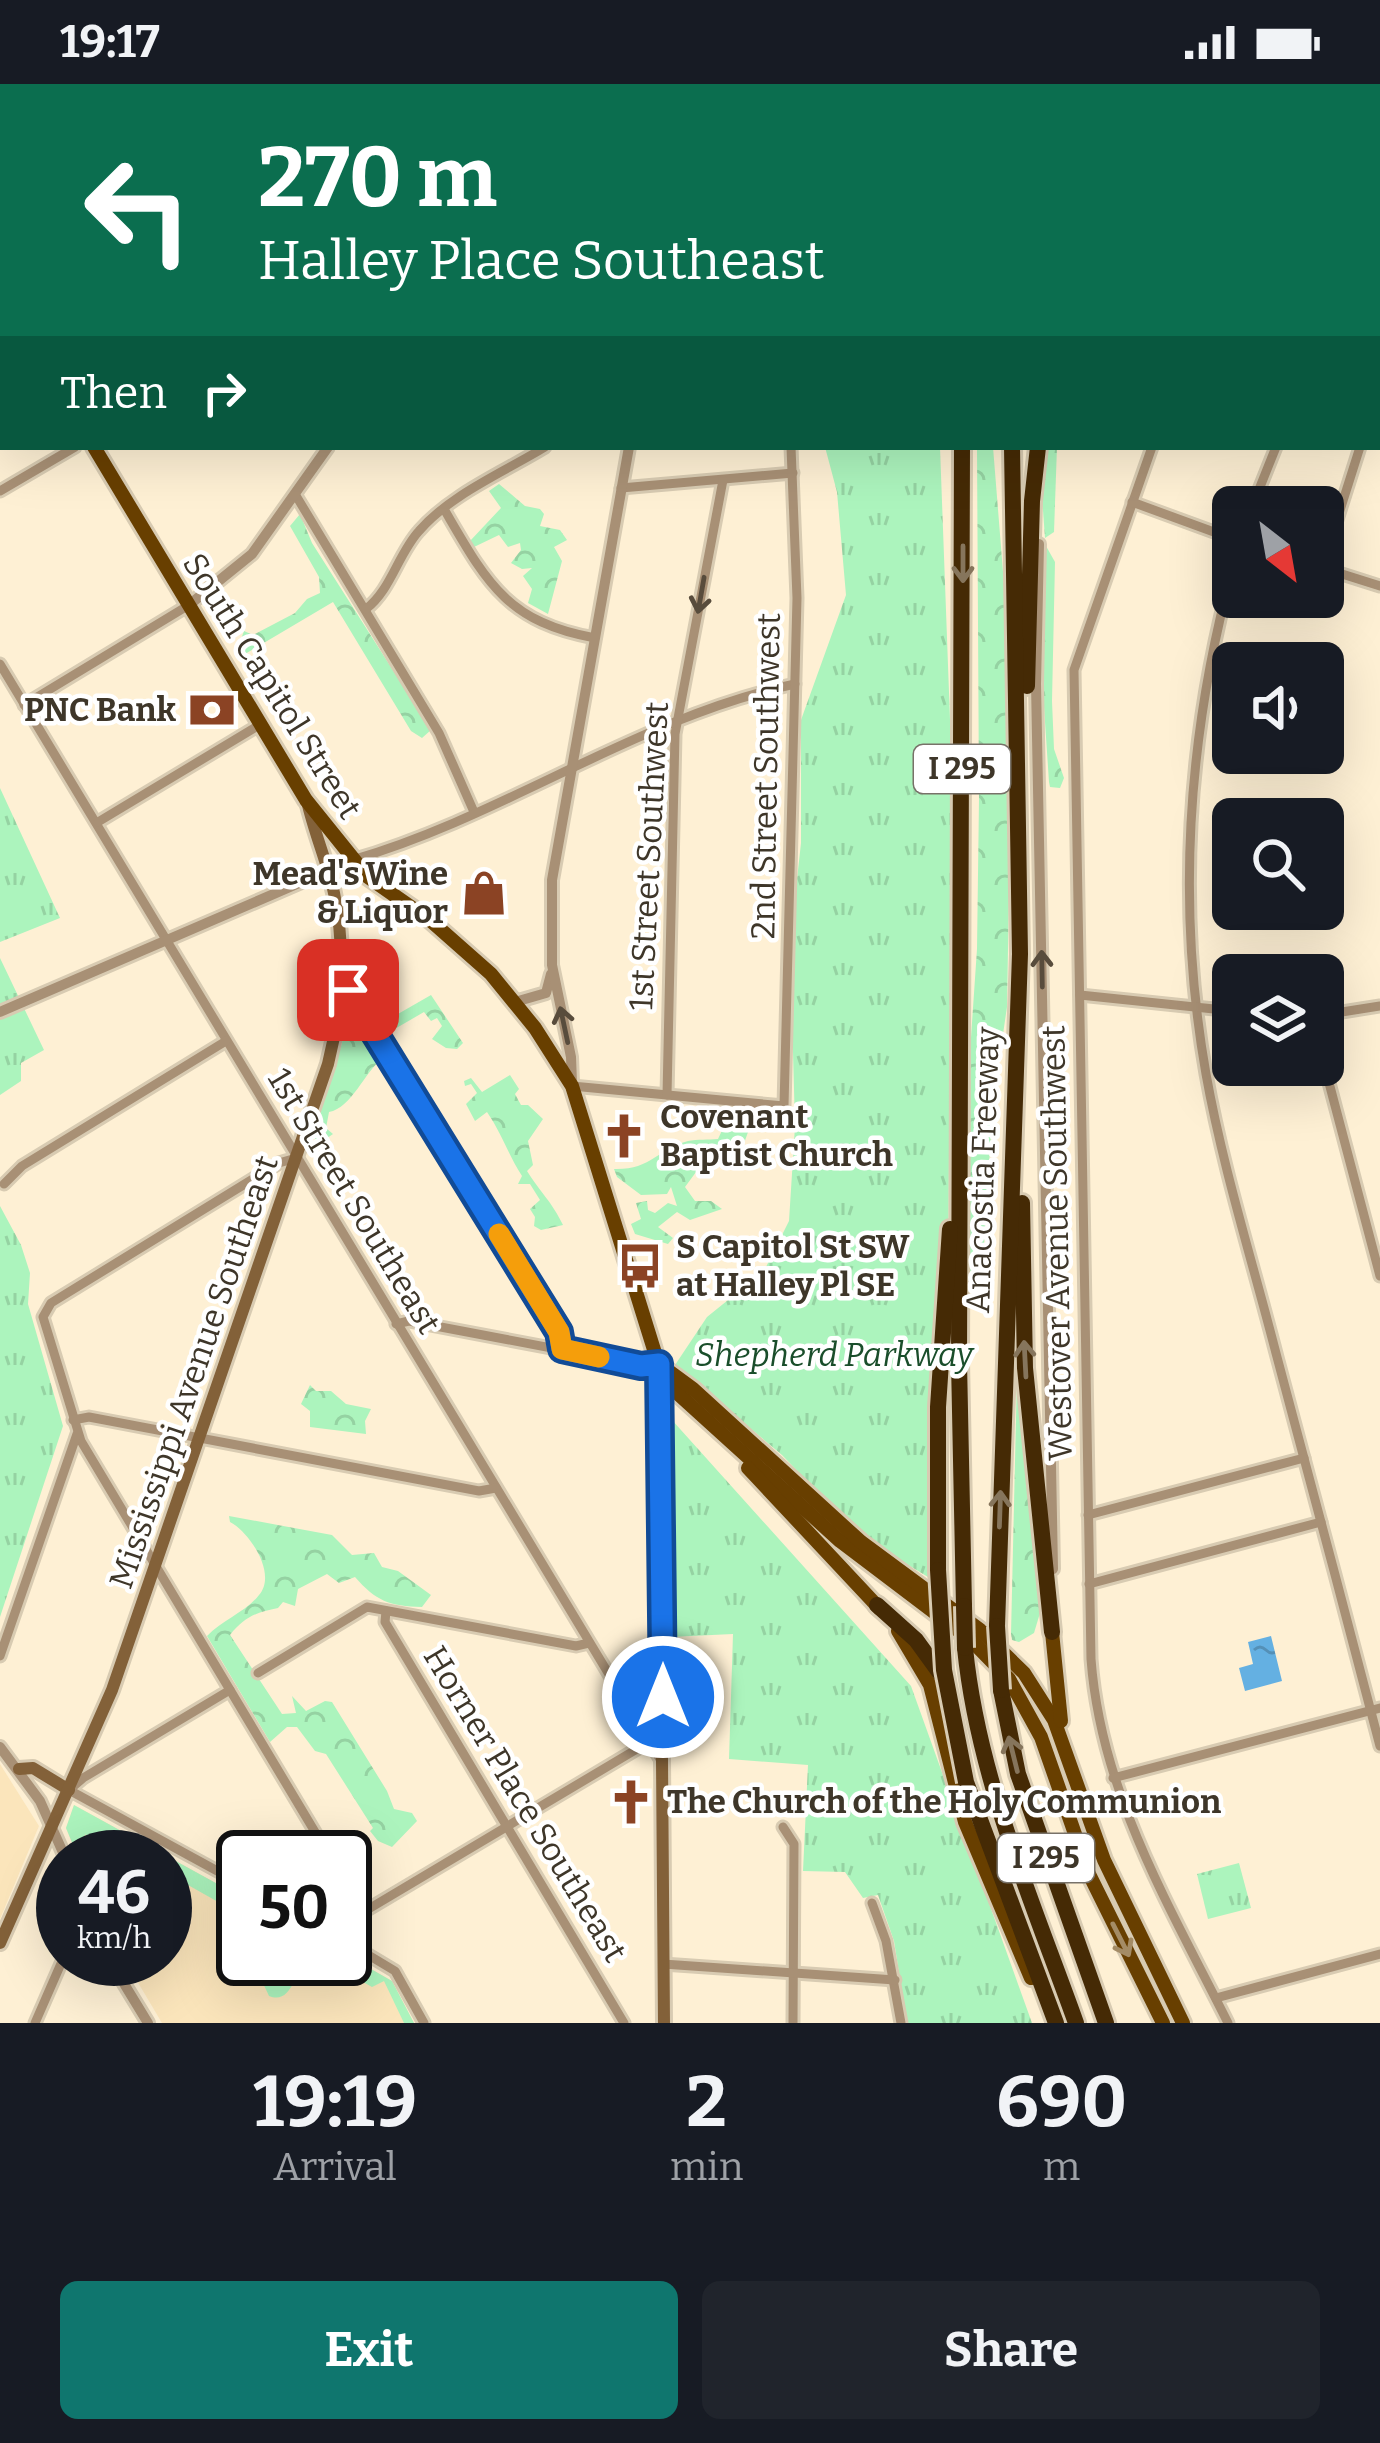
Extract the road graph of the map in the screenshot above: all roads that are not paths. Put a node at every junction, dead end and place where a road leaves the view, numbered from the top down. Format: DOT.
graph roads {
  1 [pos="70,450"];
  2 [pos="96,450"];
  3 [pos="326,450"];
  4 [pos="540,450"];
  5 [pos="628,450"];
  6 [pos="791,450"];
  7 [pos="962,450"];
  8 [pos="1012,450"];
  9 [pos="1040,450"];
  10 [pos="1040,450"];
  11 [pos="1151,450"];
  12 [pos="1275,450"];
  13 [pos="1359,450"];
  14 [pos="793,473"];
  15 [pos="723,480"];
  16 [pos="1260,486"];
  17 [pos="621,488"];
  18 [pos="0,490"];
  19 [pos="295,494"];
  20 [pos="1344,498"];
  21 [pos="1132,502"];
  22 [pos="443,508"];
  23 [pos="1212,531"];
  24 [pos="1344,573"];
  25 [pos="1380,586"];
  26 [pos="189,604"];
  27 [pos="366,609"];
  28 [pos="1221,618"];
  29 [pos="595,638"];
  30 [pos="0,664"];
  31 [pos="795,684"];
  32 [pos="24,705"];
  33 [pos="678,721"];
  34 [pos="261,724"];
  35 [pos="572,768"];
  36 [pos="306,800"];
  37 [pos="474,812"];
  38 [pos="1020,818"];
  39 [pos="98,822"];
  40 [pos="352,860"];
  41 [pos="327,872"];
  42 [pos="167,941"];
  43 [pos="552,964"];
  44 [pos="341,986"];
  45 [pos="1080,995"];
  46 [pos="515,1002"];
  47 [pos="1380,1006"];
  48 [pos="1197,1008"];
  49 [pos="1212,1009"];
  50 [pos="0,1012"];
  51 [pos="1344,1012"];
  52 [pos="226,1041"];
  53 [pos="572,1086"];
  54 [pos="1330,1086"];
  55 [pos="961,1090"];
  56 [pos="667,1095"];
  57 [pos="1016,1106"];
  58 [pos="296,1157"];
  59 [pos="4,1184"];
  60 [pos="1380,1276"];
  61 [pos="396,1324"];
  62 [pos="562,1349"];
  63 [pos="659,1364"];
  64 [pos="73,1420"];
  65 [pos="714,1427"];
  66 [pos="77,1433"];
  67 [pos="200,1438"];
  68 [pos="1304,1458"];
  69 [pos="496,1488"];
  70 [pos="1088,1515"];
  71 [pos="1321,1522"];
  72 [pos="155,1566"];
  73 [pos="1090,1584"];
  74 [pos="877,1605"];
  75 [pos="386,1611"];
  76 [pos="1052,1632"];
  77 [pos="589,1643"];
  78 [pos="0,1656"];
  79 [pos="258,1673"];
  80 [pos="230,1690"];
  81 [pos="1375,1709"];
  82 [pos="663,1735"];
  83 [pos="649,1741"];
  84 [pos="1380,1746"];
  85 [pos="0,1747"];
  86 [pos="662,1764"];
  87 [pos="19,1769"];
  88 [pos="1075,1772"];
  89 [pos="1113,1778"];
  90 [pos="69,1790"];
  91 [pos="53,1826"];
  92 [pos="506,1826"];
  93 [pos="783,1827"];
  94 [pos="55,1830"];
  95 [pos="314,1830"];
  96 [pos="216,1870"];
  97 [pos="1028,1892"];
  98 [pos="872,1903"];
  99 [pos="1062,1903"];
  100 [pos="372,1907"];
  101 [pos="0,1943"];
  102 [pos="1380,1954"];
  103 [pos="372,1957"];
  104 [pos="663,1964"];
  105 [pos="793,1973"];
  106 [pos="895,1980"];
  107 [pos="51,1986"];
  108 [pos="125,1986"];
  109 [pos="1216,1998"];
  110 [pos="35,2023"];
  111 [pos="148,2023"];
  112 [pos="424,2023"];
  113 [pos="624,2023"];
  114 [pos="664,2023"];
  115 [pos="794,2023"];
  116 [pos="902,2023"];
  117 [pos="1053,2023"];
  118 [pos="1076,2023"];
  119 [pos="1106,2023"];
  120 [pos="1119,2023"];
  121 [pos="1163,2023"];
  122 [pos="1183,2023"];
  123 [pos="1228,2023"];
  1 -- 18 [label="street"];
  2 -- 26 [label="main road, South Capitol Street"];
  3 -- 19 [label="street"];
  4 -- 22 [label="street"];
  5 -- 17 [label="street"];
  6 -- 14 [label="street, 2nd Street Southwest"];
  7 -- 55 [label="highway, Anacostia Freeway / I 295, one-way"];
  8 -- 38 [label="highway, Anacostia Freeway / I 295"];
  9 -- 38 [label="highway"];
  76 -- 10 [label="street, one-way"];
  11 -- 21 [label="street, Westover Avenue Southwest"];
  12 -- 16 [label="street"];
  13 -- 20 [label="street"];
  14 -- 15 [label="street"];
  14 -- 31 [label="street, 2nd Street Southwest"];
  15 -- 17 [label="street"];
  15 -- 33 [label="street, 1st Street Southwest, one-way"];
  17 -- 29 [label="street"];
  19 -- 26 [label="street"];
  19 -- 27 [label="street"];
  21 -- 23 [label="street"];
  21 -- 45 [label="street, Westover Avenue Southwest"];
  22 -- 27 [label="street"];
  22 -- 29 [label="street"];
  24 -- 25 [label="street"];
  26 -- 32 [label="street"];
  26 -- 34 [label="main road, South Capitol Street"];
  27 -- 37 [label="street"];
  28 -- 48 [label="street"];
  29 -- 35 [label="street"];
  30 -- 32 [label="street, 1st Street Southeast"];
  31 -- 33 [label="street"];
  31 -- 56 [label="street, 2nd Street Southwest"];
  32 -- 39 [label="street, 1st Street Southeast"];
  33 -- 35 [label="street"];
  33 -- 56 [label="street, 1st Street Southwest"];
  34 -- 36 [label="main road, South Capitol Street"];
  34 -- 39 [label="street"];
  35 -- 37 [label="street"];
  35 -- 43 [label="street"];
  36 -- 40 [label="main road, South Capitol Street"];
  36 -- 41 [label="main road, Mississippi Avenue Southeast"];
  37 -- 40 [label="street"];
  38 -- 57 [label="highway, Anacostia Freeway / I 295"];
  39 -- 42 [label="street, 1st Street Southeast"];
  40 -- 41 [label="main road"];
  40 -- 46 [label="main road, South Capitol Street"];
  41 -- 42 [label="street"];
  41 -- 44 [label="main road, Mississippi Avenue Southeast"];
  42 -- 50 [label="street"];
  42 -- 52 [label="street, 1st Street Southeast"];
  43 -- 46 [label="street"];
  53 -- 43 [label="street, one-way"];
  44 -- 58 [label="main road, Mississippi Avenue Southeast"];
  44 -- 62 [label="street"];
  45 -- 48 [label="street"];
  45 -- 70 [label="street, Westover Avenue Southwest"];
  46 -- 53 [label="main road, South Capitol Street"];
  47 -- 51 [label="street"];
  48 -- 49 [label="street"];
  48 -- 68 [label="street"];
  52 -- 58 [label="street, 1st Street Southeast"];
  52 -- 59 [label="street"];
  53 -- 56 [label="street"];
  53 -- 63 [label="main road, South Capitol Street"];
  54 -- 60 [label="street"];
  55 -- 97 [label="highway, Anacostia Freeway / I 295, bridge"];
  55 -- 117 [label="highway, bridge"];
  76 -- 57 [label="highway, one-way"];
  99 -- 57 [label="highway, Anacostia Freeway / I 295, one-way, bridge"];
  58 -- 61 [label="street, 1st Street Southeast"];
  58 -- 64 [label="street"];
  58 -- 67 [label="main road, Mississippi Avenue Southeast"];
  61 -- 62 [label="street"];
  61 -- 69 [label="street, 1st Street Southeast"];
  62 -- 63 [label="street"];
  63 -- 65 [label="main road"];
  63 -- 82 [label="main road"];
  63 -- 88 [label="main road"];
  64 -- 66 [label="street"];
  64 -- 67 [label="street"];
  65 -- 74 [label="main road"];
  65 -- 121 [label="main road, one-way"];
  66 -- 72 [label="street"];
  66 -- 78 [label="street"];
  67 -- 69 [label="street"];
  67 -- 72 [label="main road, Mississippi Avenue Southeast"];
  68 -- 70 [label="street"];
  68 -- 71 [label="street"];
  69 -- 77 [label="street, 1st Street Southeast"];
  70 -- 73 [label="street, Westover Avenue Southwest"];
  71 -- 73 [label="street"];
  71 -- 81 [label="street"];
  72 -- 80 [label="street"];
  72 -- 90 [label="main road, Mississippi Avenue Southeast"];
  73 -- 89 [label="street, Westover Avenue Southwest"];
  74 -- 97 [label="highway"];
  74 -- 117 [label="main road"];
  75 -- 77 [label="street"];
  75 -- 79 [label="street"];
  75 -- 92 [label="street, Horner Place Southeast"];
  76 -- 88 [label="main road"];
  77 -- 83 [label="street, 1st Street Southeast"];
  80 -- 90 [label="street"];
  80 -- 95 [label="street"];
  81 -- 84 [label="street"];
  81 -- 89 [label="street"];
  82 -- 83 [label="street"];
  82 -- 86 [label="main road"];
  83 -- 86 [label="street, 1st Street Southeast"];
  83 -- 92 [label="street"];
  85 -- 87 [label="street"];
  86 -- 104 [label="main road"];
  87 -- 90 [label="main road"];
  87 -- 91 [label="street"];
  88 -- 122 [label="main road"];
  89 -- 109 [label="street, Westover Avenue Southwest"];
  90 -- 91 [label="main road, Mississippi Avenue Southeast"];
  90 -- 96 [label="street"];
  91 -- 94 [label="street"];
  91 -- 101 [label="main road, Mississippi Avenue Southeast"];
  92 -- 100 [label="street"];
  92 -- 113 [label="street, Horner Place Southeast"];
  93 -- 105 [label="street"];
  97 -- 118 [label="highway, Anacostia Freeway / I 295"];
  98 -- 106 [label="street"];
  99 -- 119 [label="highway, Anacostia Freeway / I 295"];
  99 -- 120 [label="highway"];
  102 -- 109 [label="street"];
  103 -- 112 [label="street"];
  104 -- 105 [label="street"];
  104 -- 114 [label="main road"];
  105 -- 106 [label="street"];
  105 -- 115 [label="street"];
  106 -- 116 [label="street"];
  107 -- 110 [label="street"];
  108 -- 111 [label="street"];
  109 -- 123 [label="street, Westover Avenue Southwest"];
}
